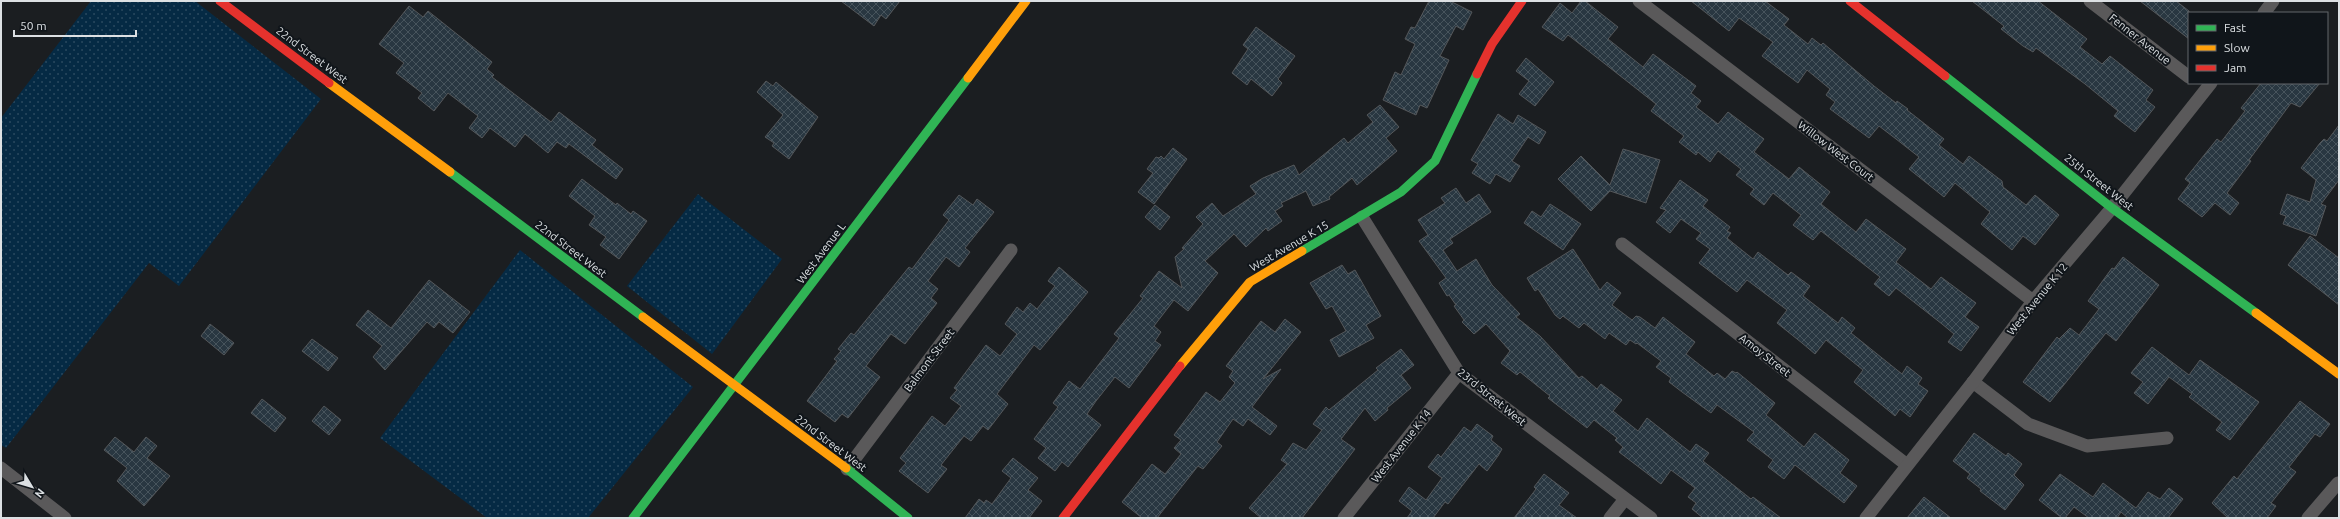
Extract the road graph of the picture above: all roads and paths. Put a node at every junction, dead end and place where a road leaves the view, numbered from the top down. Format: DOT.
graph roads {
  1 [pos="220,1"];
  2 [pos="1026,1"];
  3 [pos="1522,1"];
  4 [pos="1639,1"];
  5 [pos="1850,1"];
  6 [pos="2090,1"];
  7 [pos="2273,1"];
  8 [pos="2265,12"];
  9 [pos="2188,76"];
  10 [pos="2204,85"];
  11 [pos="2112,208"];
  12 [pos="1362,217"];
  13 [pos="1622,244"];
  14 [pos="1011,250"];
  15 [pos="2033,301"];
  16 [pos="1459,373"];
  17 [pos="2339,374"];
  18 [pos="1973,382"];
  19 [pos="734,386"];
  20 [pos="2167,438"];
  21 [pos="1907,465"];
  22 [pos="1,468"];
  23 [pos="847,469"];
  24 [pos="2338,482"];
  25 [pos="1625,499"];
  26 [pos="65,518"];
  27 [pos="633,518"];
  28 [pos="908,518"];
  29 [pos="1063,518"];
  30 [pos="1344,518"];
  31 [pos="1610,518"];
  32 [pos="1651,518"];
  33 [pos="1866,518"];
  34 [pos="2308,518"];
  1 -- 19 [label="street, 22nd Street West"];
  2 -- 19 [label="street, West Avenue L"];
  3 -- 12 [label="street, West Avenue K 15"];
  4 -- 15 [label="street, Willow West Court"];
  5 -- 11 [label="street, 25th Street West"];
  6 -- 9 [label="street, Fenner Avenue"];
  7 -- 8 [label="street"];
  10 -- 11 [label="street, West Avenue K 12"];
  11 -- 15 [label="street, West Avenue K 12"];
  11 -- 17 [label="street, 25th Street West"];
  12 -- 16 [label="street, 23rd Street West"];
  12 -- 29 [label="street, West Avenue K 15"];
  13 -- 21 [label="street, Amoy Street"];
  14 -- 23 [label="street, Balmont Street"];
  15 -- 18 [label="street, West Avenue K 12"];
  16 -- 25 [label="street, 23rd Street West"];
  16 -- 30 [label="street, West Avenue K 14"];
  18 -- 20 [label="street"];
  18 -- 21 [label="street, West Avenue K 12"];
  19 -- 23 [label="street, 22nd Street West"];
  19 -- 27 [label="street, West Avenue L"];
  21 -- 33 [label="street, West Avenue K 12"];
  22 -- 26 [label="street"];
  23 -- 28 [label="street, 22nd Street West"];
  24 -- 34 [label="street"];
  25 -- 31 [label="street"];
  25 -- 32 [label="street, 23rd Street West"];
}
